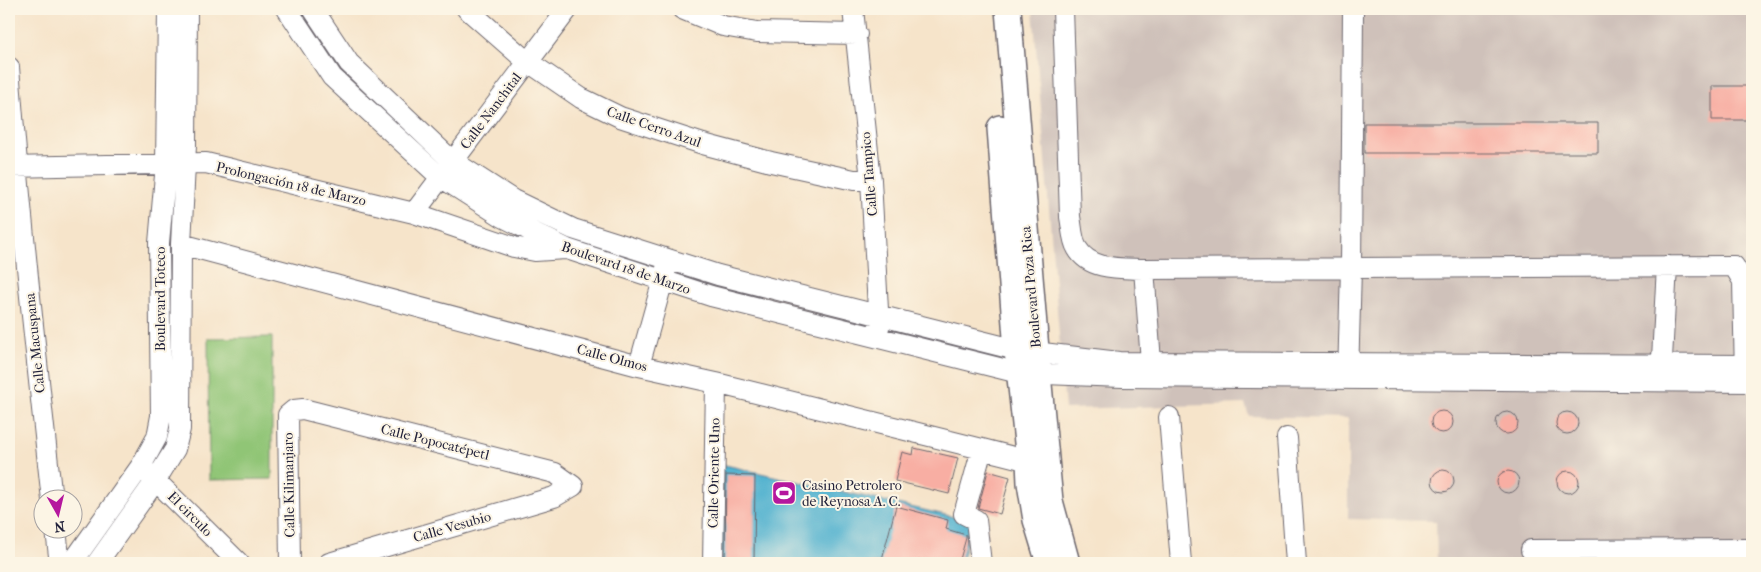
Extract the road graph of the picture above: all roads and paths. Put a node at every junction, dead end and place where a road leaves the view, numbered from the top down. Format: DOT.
graph roads {
  1 [pos="168,9"];
  2 [pos="187,9"];
  3 [pos="287,9"];
  4 [pos="313,9"];
  5 [pos="467,9"];
  6 [pos="568,9"];
  7 [pos="682,9"];
  8 [pos="853,9"];
  9 [pos="991,9"];
  10 [pos="1008,9"];
  11 [pos="1063,9"];
  12 [pos="1353,9"];
  13 [pos="857,34"];
  14 [pos="528,61"];
  15 [pos="9,67"];
  16 [pos="453,161"];
  17 [pos="175,164"];
  18 [pos="13,167"];
  19 [pos="441,177"];
  20 [pos="871,180"];
  21 [pos="414,213"];
  22 [pos="181,244"];
  23 [pos="567,249"];
  24 [pos="669,259"];
  25 [pos="1667,266"];
  26 [pos="1351,268"];
  27 [pos="1144,269"];
  28 [pos="662,280"];
  29 [pos="879,315"];
  30 [pos="880,339"];
  31 [pos="1028,363"];
  32 [pos="639,366"];
  33 [pos="1152,370"];
  34 [pos="1349,371"];
  35 [pos="1661,373"];
  36 [pos="1749,373"];
  37 [pos="716,383"];
  38 [pos="294,410"];
  39 [pos="1169,417"];
  40 [pos="1286,438"];
  41 [pos="982,450"];
  42 [pos="1038,461"];
  43 [pos="141,466"];
  44 [pos="156,480"];
  45 [pos="573,486"];
  46 [pos="51,490"];
  47 [pos="57,540"];
  48 [pos="1752,549"];
  49 [pos="1531,550"];
  50 [pos="62,563"];
  51 [pos="72,563"];
  52 [pos="97,563"];
  53 [pos="239,563"];
  54 [pos="290,563"];
  55 [pos="329,563"];
  56 [pos="713,563"];
  57 [pos="981,563"];
  58 [pos="1048,563"];
  59 [pos="1067,563"];
  60 [pos="1182,563"];
  61 [pos="1296,563"];
  1 -- 17 [label="street, Boulevard Toteco"];
  2 -- 17 [label="street, Boulevard Toteco"];
  3 -- 19 [label="street, Boulevard 18 de Marzo"];
  4 -- 16 [label="street, Boulevard 18 de Marzo"];
  5 -- 14 [label="street, Calle Cerro Azul"];
  6 -- 14 [label="street, Calle Nanchital"];
  7 -- 13 [label="street"];
  8 -- 13 [label="street, Calle Tampico"];
  9 -- 31 [label="main road, Boulevard Poza Rica"];
  10 -- 31 [label="main road, Boulevard Poza Rica"];
  11 -- 27 [label="street"];
  12 -- 26 [label="street"];
  13 -- 20 [label="street, Calle Tampico"];
  14 -- 16 [label="street, Calle Nanchital"];
  14 -- 20 [label="street, Calle Cerro Azul"];
  15 -- 18 [label="street, Calle Macuspana"];
  16 -- 19 [label="street, Calle Nanchital"];
  16 -- 24 [label="street, Boulevard 18 de Marzo"];
  17 -- 18 [label="street, Prolongación 18 de Marzo"];
  17 -- 21 [label="street, Prolongación 18 de Marzo"];
  17 -- 22 [label="street, Boulevard Toteco"];
  17 -- 43 [label="street, Boulevard Toteco"];
  18 -- 46 [label="street, Calle Macuspana"];
  19 -- 21 [label="street, Calle Nanchital"];
  19 -- 23 [label="street, Boulevard 18 de Marzo"];
  20 -- 29 [label="street, Calle Tampico"];
  21 -- 23 [label="street, Prolongación 18 de Marzo"];
  22 -- 32 [label="street, Calle Olmos"];
  22 -- 44 [label="street, Boulevard Toteco"];
  23 -- 28 [label="street, Boulevard 18 de Marzo"];
  24 -- 28 [label="street"];
  24 -- 29 [label="street, Boulevard 18 de Marzo"];
  25 -- 26 [label="street"];
  25 -- 35 [label="street"];
  25 -- 36 [label="street"];
  26 -- 27 [label="street"];
  26 -- 34 [label="street"];
  27 -- 33 [label="street"];
  28 -- 30 [label="street, Boulevard 18 de Marzo"];
  28 -- 32 [label="street"];
  29 -- 30 [label="street, Calle Tampico"];
  29 -- 31 [label="street, Boulevard 18 de Marzo"];
  30 -- 31 [label="street, Boulevard 18 de Marzo"];
  31 -- 33 [label="street"];
  31 -- 42 [label="main road, Boulevard Poza Rica"];
  32 -- 37 [label="street, Calle Olmos"];
  33 -- 34 [label="street"];
  34 -- 35 [label="street"];
  35 -- 36 [label="street"];
  37 -- 41 [label="street, Calle Olmos"];
  37 -- 56 [label="street, Calle Oriente Uno"];
  38 -- 45 [label="street, Calle Popocatépetl"];
  38 -- 54 [label="street, Calle Kilimanjaro"];
  39 -- 60 [label="street"];
  40 -- 61 [label="street"];
  41 -- 42 [label="street, Calle Olmos"];
  41 -- 57 [label="street"];
  42 -- 58 [label="main road, Boulevard Poza Rica"];
  42 -- 59 [label="main road, Boulevard Poza Rica"];
  43 -- 44 [label="street, El circulo"];
  43 -- 51 [label="street, Boulevard Toteco"];
  44 -- 52 [label="street, Boulevard Toteco"];
  44 -- 53 [label="street, El circulo"];
  45 -- 55 [label="street, Calle Vesubio"];
  47 -- 50 [label="street"];
  48 -- 49 [label="street"];
}
